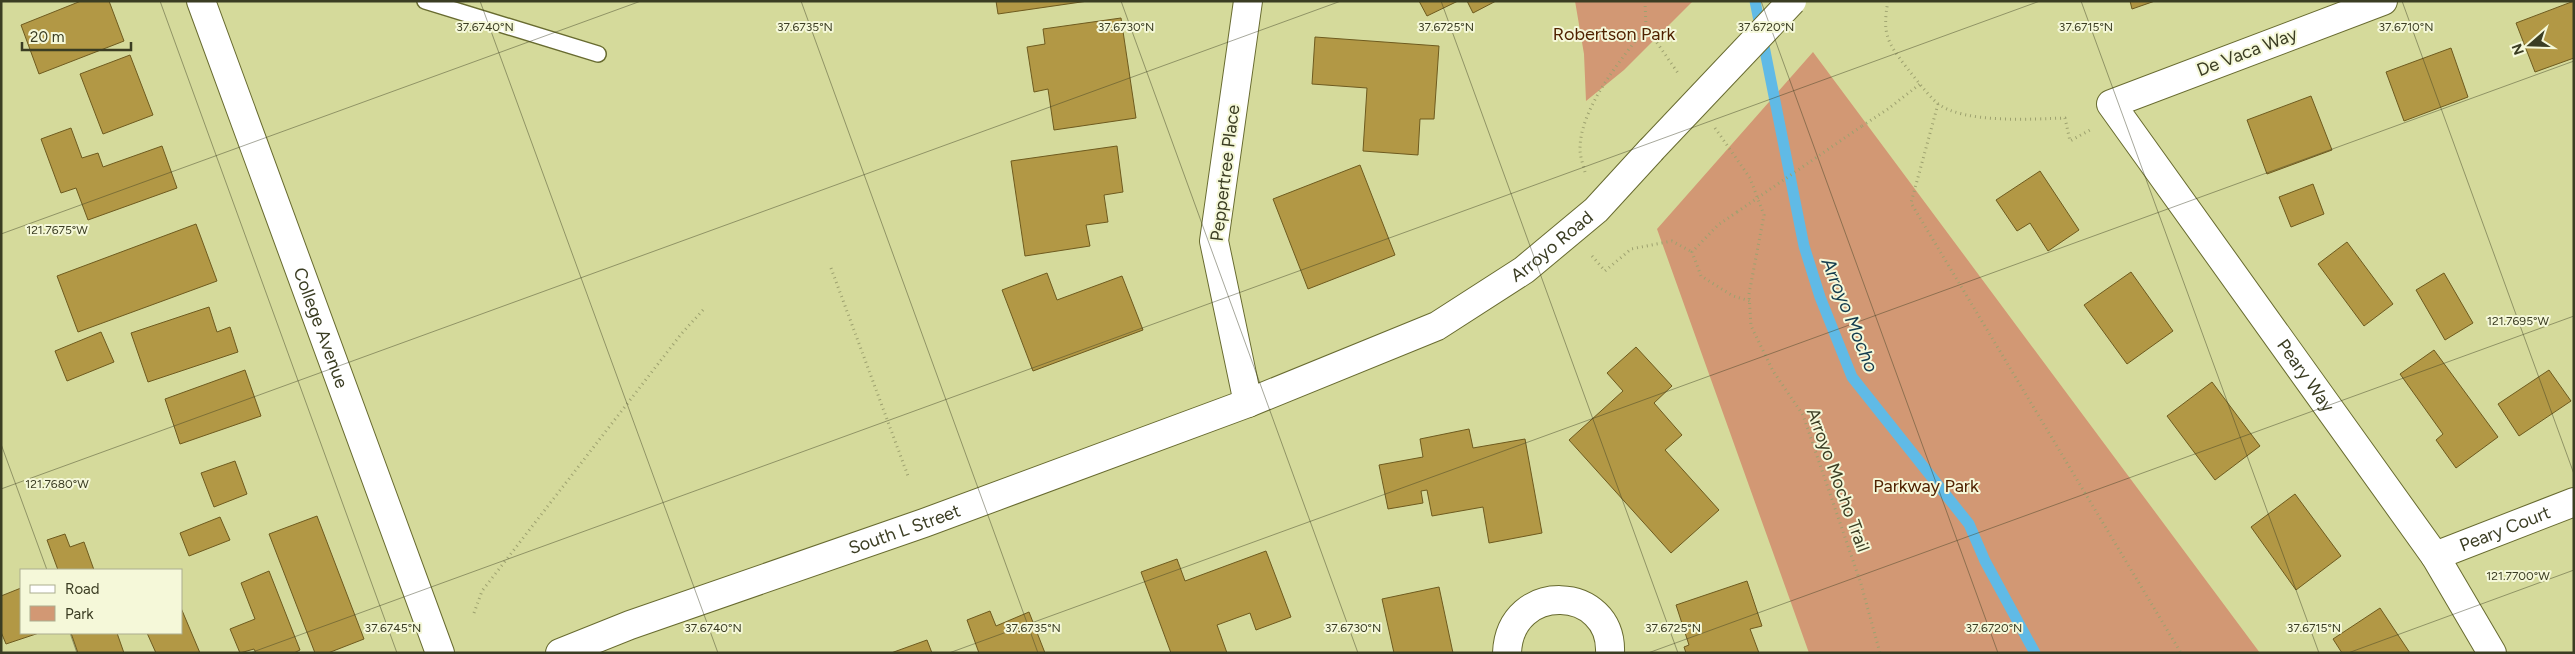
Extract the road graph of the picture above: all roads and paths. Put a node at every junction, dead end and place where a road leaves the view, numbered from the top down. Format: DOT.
graph roads {
  1 [pos="201,1"];
  2 [pos="425,1"];
  3 [pos="1248,1"];
  4 [pos="1645,1"];
  5 [pos="1792,1"];
  6 [pos="1888,1"];
  7 [pos="2383,1"];
  8 [pos="1646,27"];
  9 [pos="598,54"];
  10 [pos="1683,81"];
  11 [pos="1920,84"];
  12 [pos="1938,104"];
  13 [pos="2115,109"];
  14 [pos="1711,122"];
  15 [pos="1596,210"];
  16 [pos="1572,230"];
  17 [pos="1692,252"];
  18 [pos="831,268"];
  19 [pos="1750,301"];
  20 [pos="704,309"];
  21 [pos="1248,403"];
  22 [pos="908,476"];
  23 [pos="2574,502"];
  24 [pos="2435,556"];
  25 [pos="474,612"];
  26 [pos="440,653"];
  27 [pos="560,653"];
  28 [pos="1507,653"];
  29 [pos="1610,653"];
  30 [pos="1880,653"];
  31 [pos="2181,653"];
  32 [pos="2492,653"];
  1 -- 26 [label="street, College Avenue"];
  2 -- 9 [label="lane"];
  3 -- 21 [label="street, Peppertree Place"];
  4 -- 8 [label="path"];
  5 -- 15 [label="street, Arroyo Road, bridge"];
  6 -- 11 [label="path"];
  7 -- 13 [label="street, De Vaca Way"];
  8 -- 10 [label="path"];
  8 -- 15 [label="path"];
  11 -- 12 [label="path"];
  11 -- 17 [label="path, bridge"];
  12 -- 13 [label="path"];
  12 -- 31 [label="path"];
  13 -- 24 [label="street, Peary Way"];
  14 -- 19 [label="path, Arroyo Mocho Trail"];
  15 -- 16 [label="street, Arroyo Road"];
  16 -- 17 [label="path"];
  16 -- 21 [label="street, Arroyo Road"];
  17 -- 19 [label="path"];
  18 -- 22 [label="path"];
  19 -- 30 [label="path, Arroyo Mocho Trail"];
  20 -- 25 [label="path"];
  21 -- 27 [label="street, South L Street"];
  23 -- 24 [label="street, Peary Court"];
  24 -- 32 [label="street, Peary Way"];
  28 -- 29 [label="street"];
}
